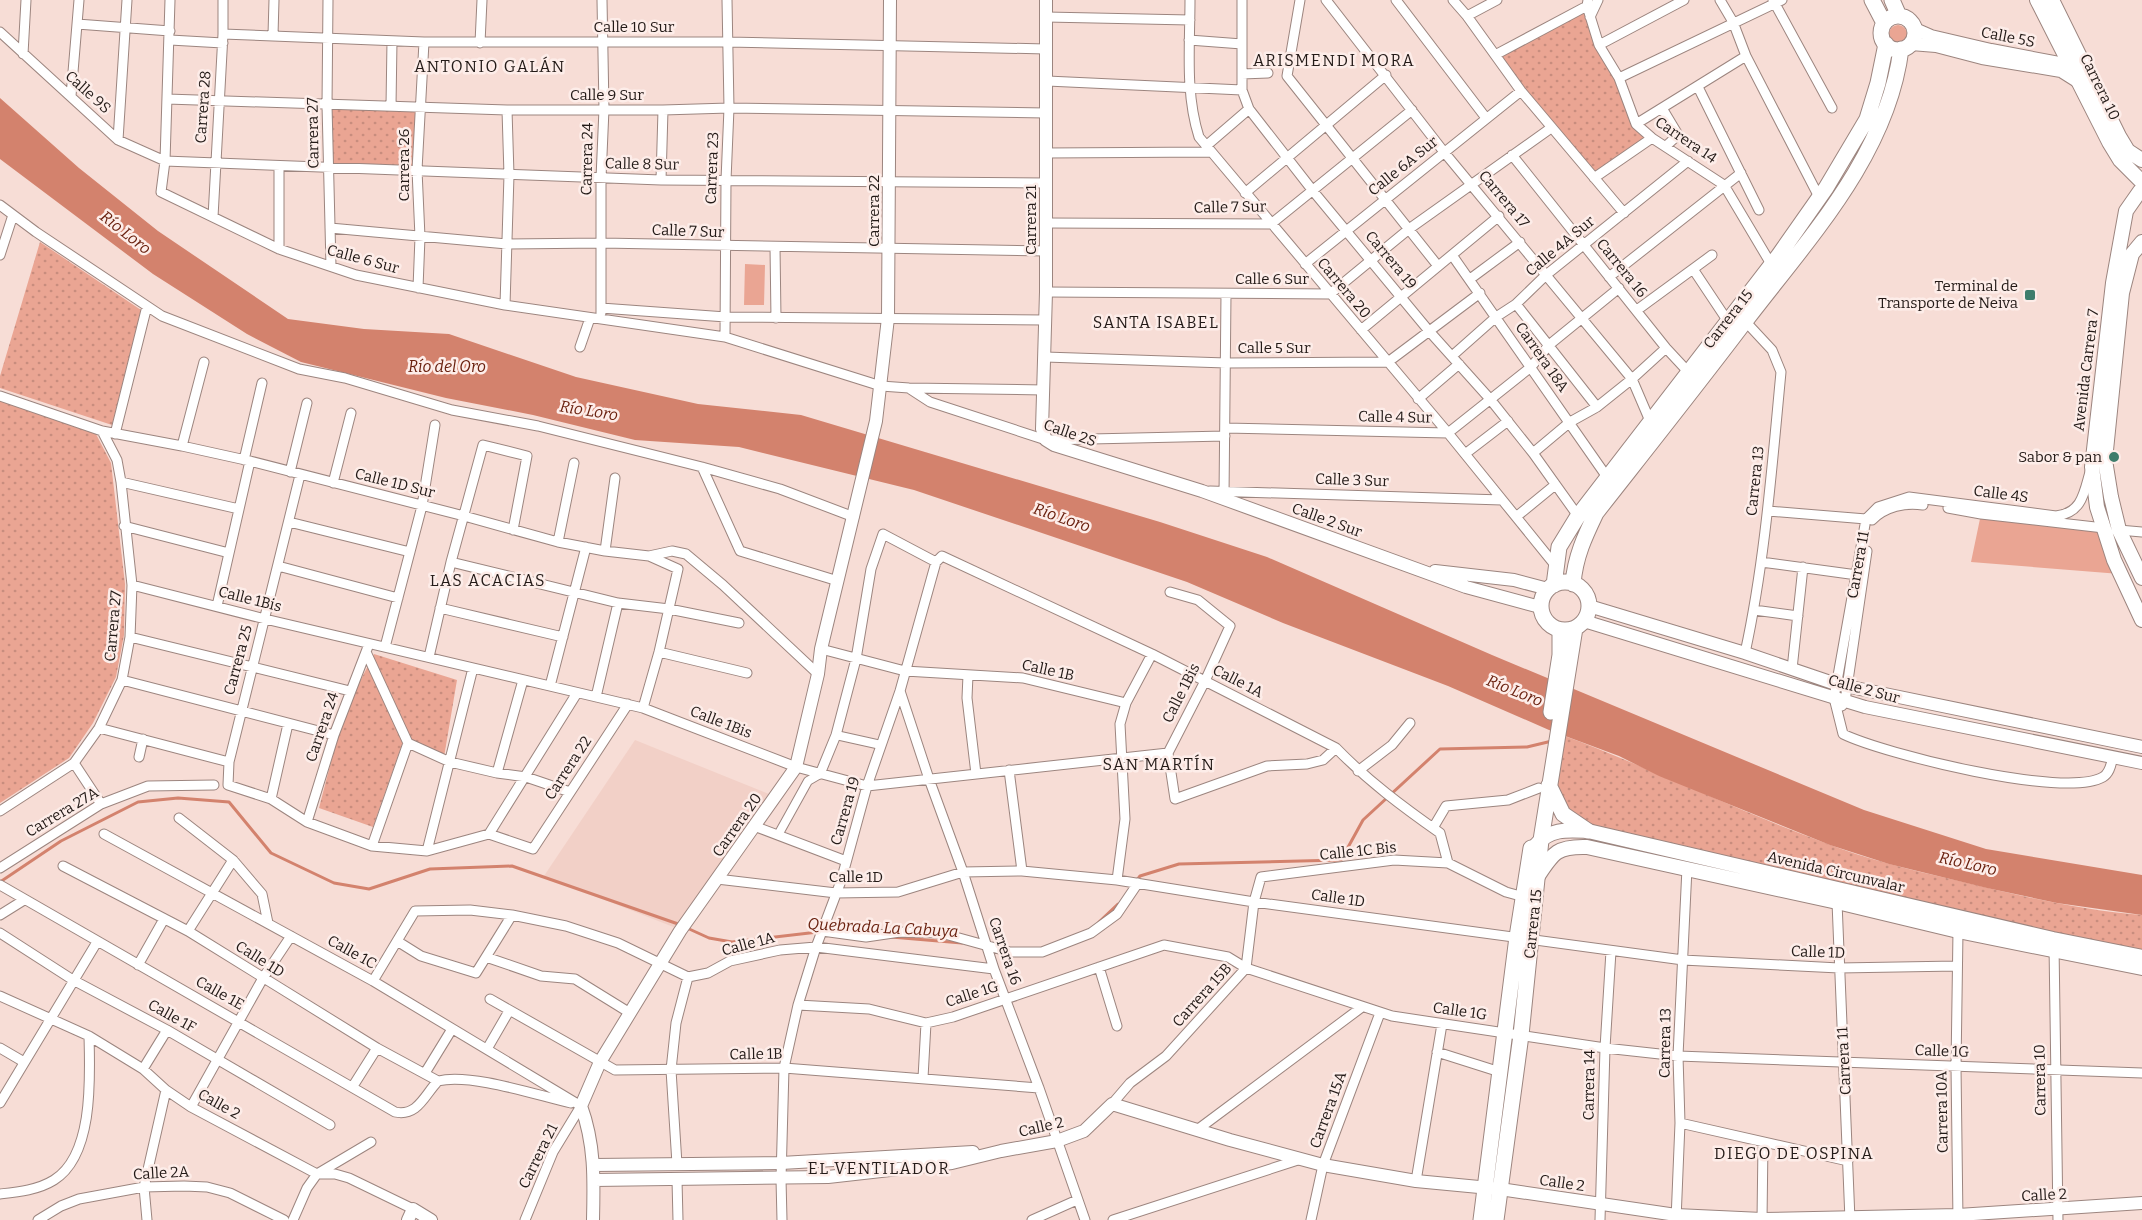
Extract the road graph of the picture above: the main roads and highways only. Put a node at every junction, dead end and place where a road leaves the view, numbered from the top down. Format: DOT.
graph roads {
  1 [pos="1872,0"];
  2 [pos="1892,0"];
  3 [pos="2037,0"];
  4 [pos="2052,0"];
  5 [pos="1899,16"];
  6 [pos="1884,23"];
  7 [pos="1886,44"];
  8 [pos="1906,47"];
  9 [pos="2085,82"];
  10 [pos="2142,160"];
  11 [pos="2141,185"];
  12 [pos="2142,207"];
  13 [pos="2142,242"];
  14 [pos="1693,377"];
  15 [pos="2142,578"];
  16 [pos="1573,584"];
  17 [pos="1551,587"];
  18 [pos="2142,620"];
  19 [pos="1573,627"];
  20 [pos="1545,781"];
  21 [pos="1588,831"];
  22 [pos="1540,840"];
  23 [pos="1530,852"];
  24 [pos="1538,876"];
  25 [pos="1525,939"];
  26 [pos="2054,945"];
  27 [pos="2142,957"];
  28 [pos="2142,968"];
  29 [pos="1492,1189"];
  30 [pos="1481,1220"];
  31 [pos="1496,1220"];
  1 -- 6 [label="main road"];
  2 -- 5 [label="main road"];
  3 -- 9 [label="main road, Carrera 10"];
  4 -- 9 [label="main road, Carrera 10"];
  5 -- 6 [label="main road"];
  5 -- 8 [label="main road"];
  6 -- 7 [label="main road"];
  7 -- 8 [label="main road"];
  7 -- 14 [label="main road, Carrera 15"];
  8 -- 14 [label="main road, Carrera 15"];
  9 -- 10 [label="main road, Carrera 10"];
  9 -- 11 [label="main road, Carrera 10"];
  11 -- 12 [label="main road"];
  11 -- 18 [label="main road, Avenida Carrera 7"];
  13 -- 15 [label="main road, Avenida Carrera 7"];
  14 -- 16 [label="main road, Carrera 15"];
  14 -- 17 [label="main road, Carrera 15"];
  16 -- 17 [label="main road"];
  16 -- 19 [label="main road"];
  17 -- 19 [label="main road"];
  19 -- 20 [label="main road, Carrera 15"];
  20 -- 21 [label="main road"];
  20 -- 22 [label="main road, Carrera 15"];
  20 -- 23 [label="main road, Carrera 15"];
  21 -- 22 [label="main road, Avenida Circunvalar"];
  21 -- 26 [label="main road, Avenida Circunvalar"];
  22 -- 23 [label="main road"];
  22 -- 24 [label="main road, Carrera 15"];
  23 -- 25 [label="main road, Carrera 15"];
  24 -- 25 [label="main road, Carrera 15"];
  24 -- 26 [label="main road, Avenida Circunvalar"];
  25 -- 29 [label="main road, Carrera 15"];
  25 -- 29 [label="main road, Carrera 15"];
  26 -- 27 [label="main road, Avenida Circunvalar"];
  26 -- 28 [label="main road, Avenida Circunvalar"];
  29 -- 30 [label="main road, Carrera 15"];
  29 -- 31 [label="main road, Carrera 15"];
}
